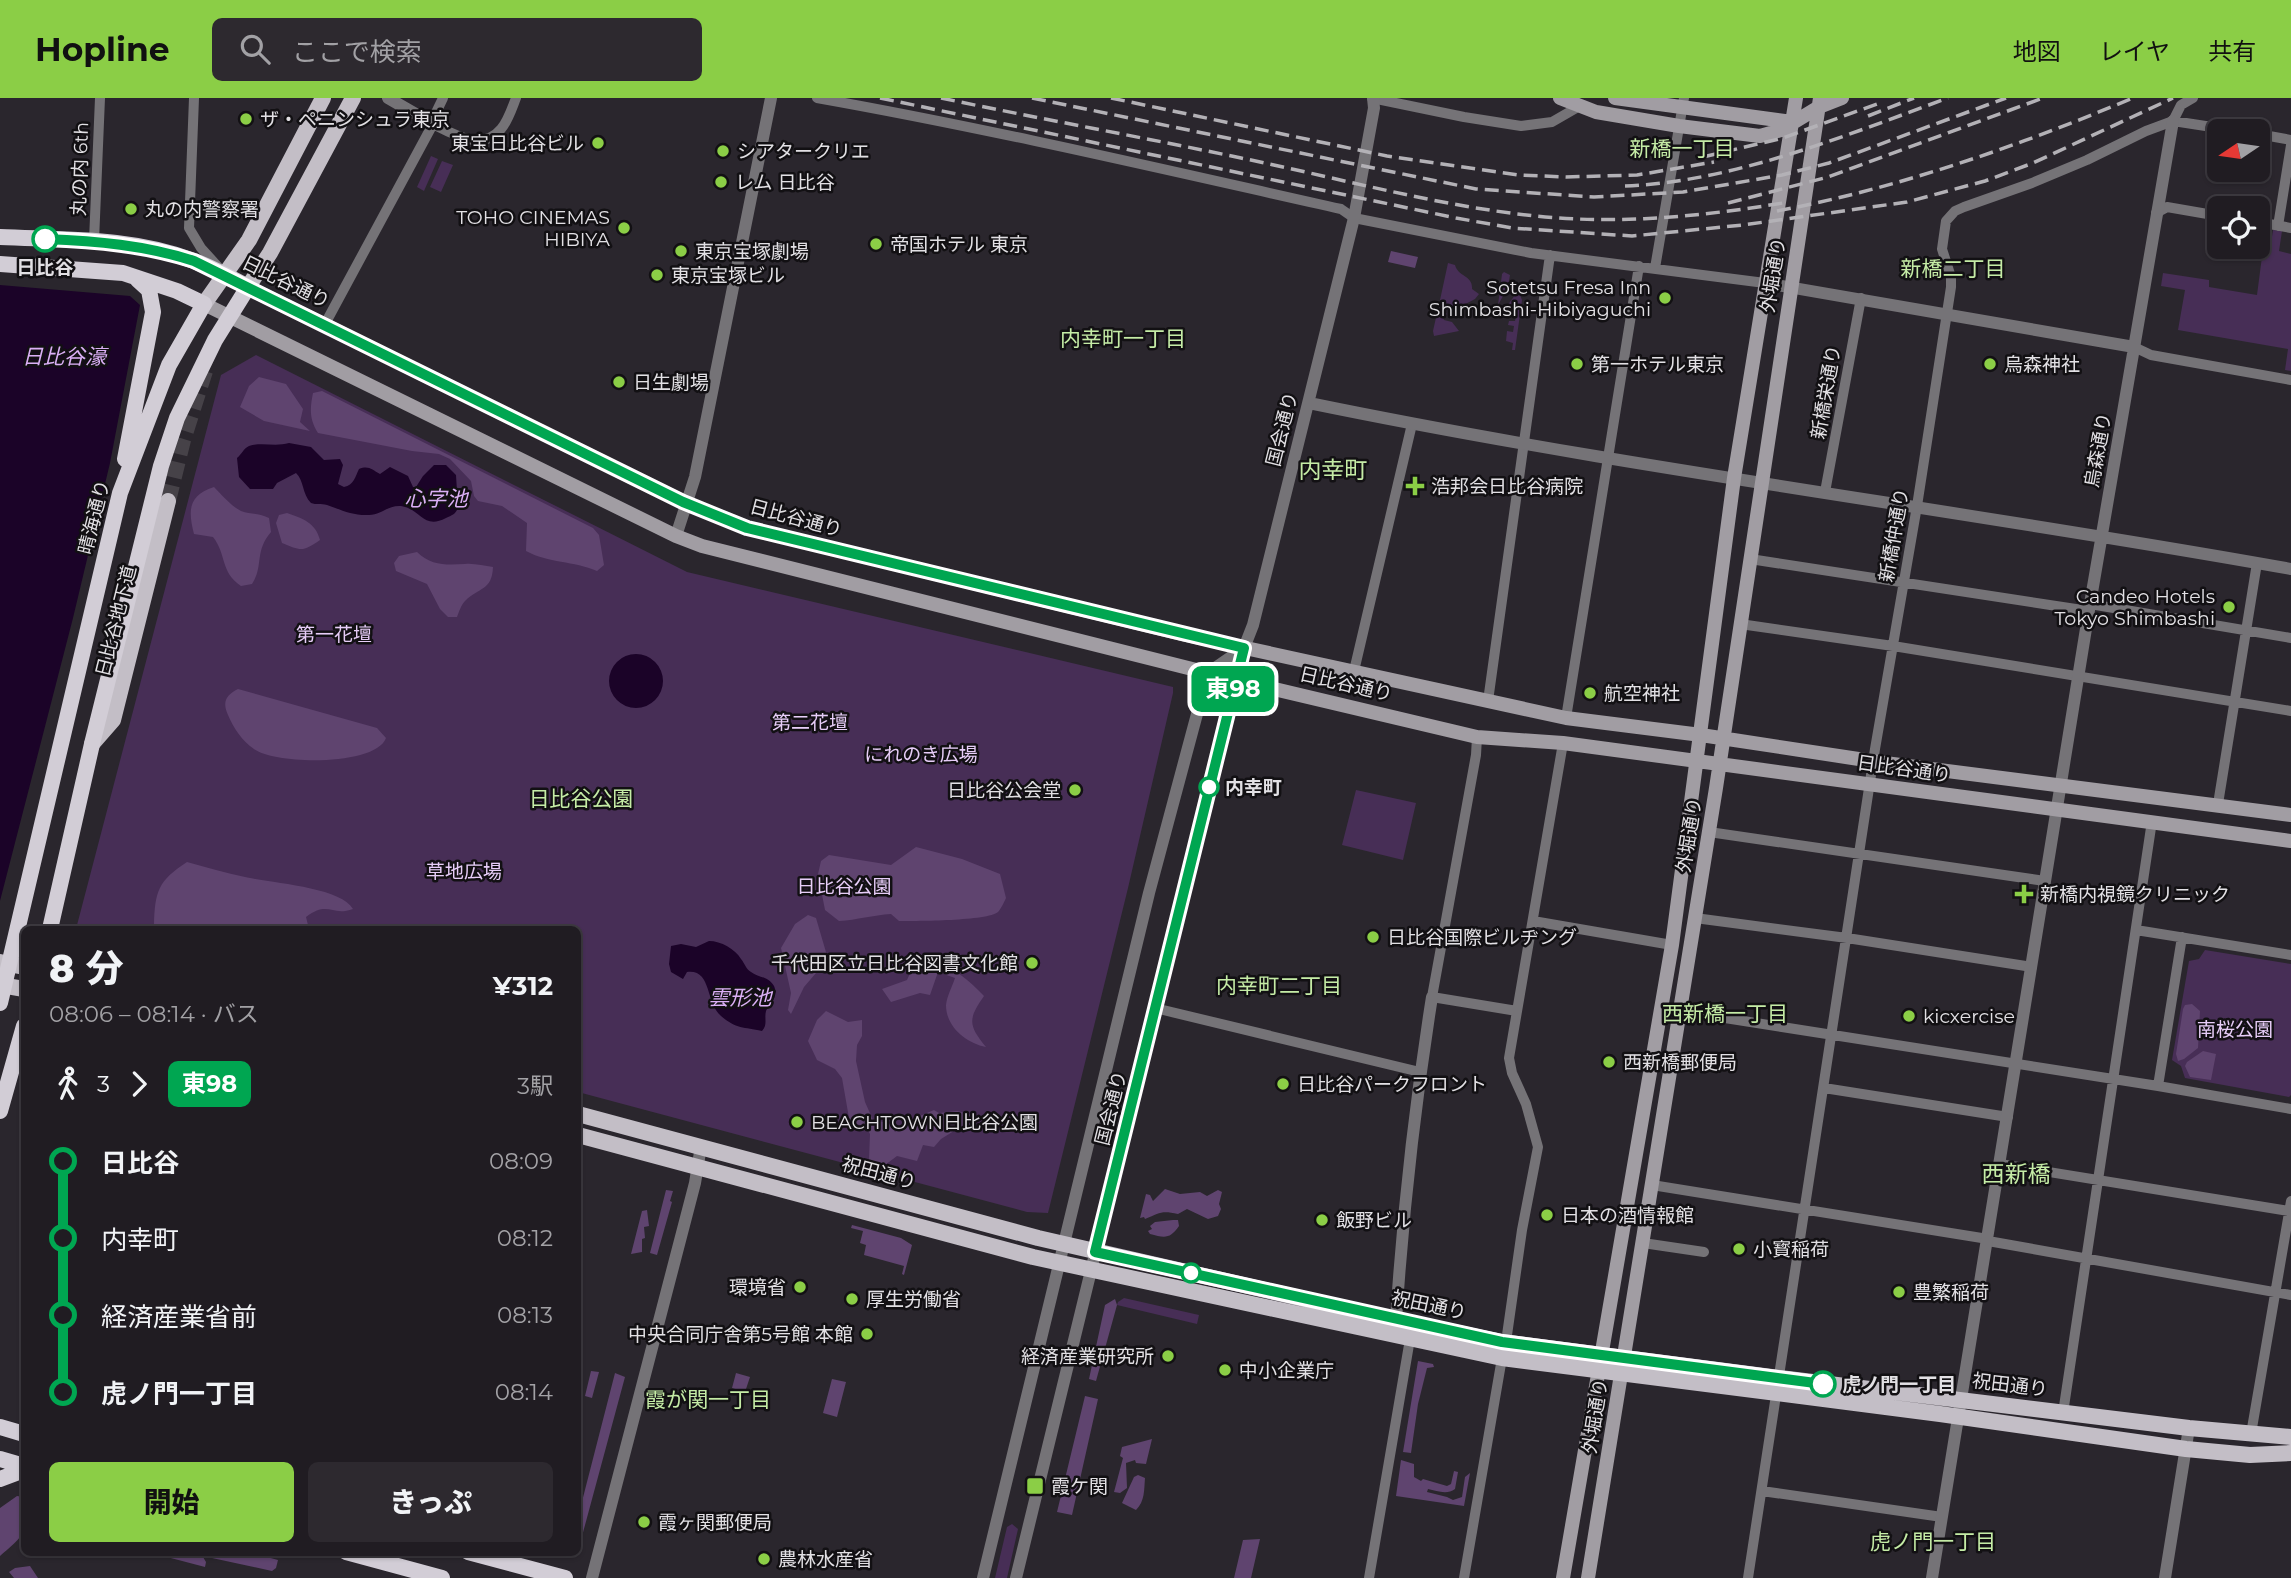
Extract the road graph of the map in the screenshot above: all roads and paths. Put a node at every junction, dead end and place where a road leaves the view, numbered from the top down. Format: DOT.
graph roads {
  1 [pos="100,98"];
  2 [pos="194,98"];
  3 [pos="323,98"];
  4 [pos="353,98"];
  5 [pos="388,98"];
  6 [pos="443,98"];
  7 [pos="516,98"];
  8 [pos="771,98"];
  9 [pos="817,98"];
  10 [pos="1373,98"];
  11 [pos="1560,98"];
  12 [pos="1615,98"];
  13 [pos="1796,98"];
  14 [pos="1842,98"];
  15 [pos="2193,98"];
  16 [pos="1581,102"];
  17 [pos="1820,102"];
  18 [pos="1683,103"];
  19 [pos="2173,121"];
  20 [pos="1792,122"];
  21 [pos="432,124"];
  22 [pos="1679,126"];
  23 [pos="2207,126"];
  24 [pos="2270,137"];
  25 [pos="2291,142"];
  26 [pos="2156,213"];
  27 [pos="2207,214"];
  28 [pos="1354,218"];
  29 [pos="2270,224"];
  30 [pos="2278,226"];
  31 [pos="2291,228"];
  32 [pos="0,237"];
  33 [pos="94,241"];
  34 [pos="1550,256"];
  35 [pos="0,264"];
  36 [pos="1639,266"];
  37 [pos="1656,268"];
  38 [pos="130,275"];
  39 [pos="225,275"];
  40 [pos="1765,283"];
  41 [pos="248,287"];
  42 [pos="1791,287"];
  43 [pos="1861,298"];
  44 [pos="204,304"];
  45 [pos="1946,314"];
  46 [pos="230,316"];
  47 [pos="325,324"];
  48 [pos="2134,348"];
  49 [pos="2291,380"];
  50 [pos="1308,403"];
  51 [pos="1412,424"];
  52 [pos="1524,443"];
  53 [pos="1608,457"];
  54 [pos="1734,478"];
  55 [pos="1761,482"];
  56 [pos="1825,492"];
  57 [pos="120,493"];
  58 [pos="168,501"];
  59 [pos="687,503"];
  60 [pos="1917,506"];
  61 [pos="2102,535"];
  62 [pos="676,536"];
  63 [pos="1749,559"];
  64 [pos="2257,563"];
  65 [pos="2291,569"];
  66 [pos="1904,582"];
  67 [pos="2089,607"];
  68 [pos="1740,624"];
  69 [pos="2246,630"];
  70 [pos="2291,638"];
  71 [pos="1894,646"];
  72 [pos="1244,648"];
  73 [pos="1354,671"];
  74 [pos="1208,673"];
  75 [pos="2078,676"];
  76 [pos="1236,680"];
  77 [pos="1488,701"];
  78 [pos="2235,702"];
  79 [pos="2291,711"];
  80 [pos="1566,718"];
  81 [pos="1701,735"];
  82 [pos="1477,737"];
  83 [pos="1723,738"];
  84 [pos="1563,743"];
  85 [pos="92,744"];
  86 [pos="1874,761"];
  87 [pos="1697,762"];
  88 [pos="1719,765"];
  89 [pos="1871,785"];
  90 [pos="2061,785"];
  91 [pos="2218,804"];
  92 [pos="2057,810"];
  93 [pos="2291,815"];
  94 [pos="2152,821"];
  95 [pos="1709,832"];
  96 [pos="2291,841"];
  97 [pos="1860,853"];
  98 [pos="2046,881"];
  99 [pos="1695,918"];
  100 [pos="1533,921"];
  101 [pos="51,926"];
  102 [pos="2136,930"];
  103 [pos="2182,937"];
  104 [pos="1847,938"];
  105 [pos="1672,945"];
  106 [pos="2291,955"];
  107 [pos="11,964"];
  108 [pos="2032,967"];
  109 [pos="2,985"];
  110 [pos="21,988"];
  111 [pos="1432,996"];
  112 [pos="0,1003"];
  113 [pos="1156,1008"];
  114 [pos="1517,1011"];
  115 [pos="1680,1011"];
  116 [pos="1832,1034"];
  117 [pos="21,1037"];
  118 [pos="2016,1064"];
  119 [pos="1420,1072"];
  120 [pos="2112,1080"];
  121 [pos="2158,1086"];
  122 [pos="1824,1088"];
  123 [pos="2291,1109"];
  124 [pos="0,1111"];
  125 [pos="581,1115"];
  126 [pos="2008,1117"];
  127 [pos="581,1136"];
  128 [pos="701,1146"];
  129 [pos="2000,1164"];
  130 [pos="698,1167"];
  131 [pos="2099,1181"];
  132 [pos="1652,1185"];
  133 [pos="2290,1206"];
  134 [pos="1804,1210"];
  135 [pos="1988,1240"];
  136 [pos="1643,1243"];
  137 [pos="1064,1245"];
  138 [pos="1095,1252"];
  139 [pos="1704,1252"];
  140 [pos="2087,1259"];
  141 [pos="1059,1263"];
  142 [pos="1090,1269"];
  143 [pos="2275,1292"];
  144 [pos="2291,1295"];
  145 [pos="1402,1328"];
  146 [pos="1506,1342"];
  147 [pos="1502,1358"];
  148 [pos="1601,1363"];
  149 [pos="1623,1366"];
  150 [pos="1778,1385"];
  151 [pos="1961,1408"];
  152 [pos="2063,1413"];
  153 [pos="0,1427"];
  154 [pos="2189,1428"];
  155 [pos="21,1433"];
  156 [pos="2251,1434"];
  157 [pos="2291,1437"];
  158 [pos="2186,1449"];
  159 [pos="2291,1453"];
  160 [pos="0,1459"];
  161 [pos="21,1467"];
  162 [pos="21,1469"];
  163 [pos="0,1479"];
  164 [pos="1762,1491"];
  165 [pos="1942,1517"];
  166 [pos="362,1556"];
  167 [pos="482,1556"];
  168 [pos="504,1562"];
  169 [pos="442,1578"];
  170 [pos="500,1578"];
  171 [pos="565,1578"];
  172 [pos="592,1578"];
  173 [pos="983,1578"];
  174 [pos="1016,1578"];
  175 [pos="1369,1578"];
  176 [pos="1464,1578"];
  177 [pos="1563,1578"];
  178 [pos="1588,1578"];
  179 [pos="1748,1578"];
  180 [pos="1932,1578"];
  181 [pos="2165,1578"];
  1 -- 33 [label="street, 丸の内 6th"];
  2 -- 39 [label="street"];
  3 -- 39 [label="main road, 晴海通り"];
  4 -- 41 [label="main road"];
  5 -- 21 [label="street"];
  6 -- 21 [label="street"];
  7 -- 21 [label="street"];
  8 -- 59 [label="street"];
  9 -- 28 [label="street"];
  10 -- 16 [label="street"];
  10 -- 28 [label="street, 国会通り"];
  11 -- 16 [label="main road"];
  12 -- 18 [label="main road"];
  13 -- 20 [label="main road, 外堀通り"];
  14 -- 17 [label="main road"];
  15 -- 19 [label="street"];
  16 -- 22 [label="main road"];
  17 -- 20 [label="main road"];
  17 -- 42 [label="main road, 外堀通り"];
  18 -- 20 [label="main road"];
  18 -- 22 [label="street"];
  19 -- 23 [label="street"];
  19 -- 26 [label="street, 烏森通り"];
  19 -- 45 [label="street, 新橋仲通り"];
  20 -- 22 [label="main road"];
  20 -- 40 [label="main road, 外堀通り"];
  21 -- 47 [label="street"];
  22 -- 37 [label="street"];
  24 -- 25 [label="street"];
  25 -- 30 [label="street"];
  26 -- 27 [label="street"];
  26 -- 48 [label="street, 烏森通り"];
  28 -- 34 [label="street"];
  28 -- 50 [label="street, 国会通り"];
  29 -- 30 [label="street"];
  30 -- 31 [label="street"];
  32 -- 33 [label="highway, 日比谷通り"];
  33 -- 39 [label="highway, 日比谷通り"];
  34 -- 36 [label="street"];
  34 -- 52 [label="street"];
  35 -- 38 [label="highway, 日比谷通り"];
  36 -- 37 [label="street"];
  36 -- 53 [label="street"];
  37 -- 40 [label="street"];
  38 -- 44 [label="highway, 日比谷通り"];
  38 -- 57 [label="highway"];
  39 -- 41 [label="highway, 日比谷通り"];
  39 -- 44 [label="main road, 晴海通り"];
  40 -- 42 [label="street"];
  40 -- 54 [label="main road, 外堀通り"];
  41 -- 46 [label="highway"];
  41 -- 47 [label="main road, 日比谷通り"];
  42 -- 43 [label="street"];
  42 -- 55 [label="main road, 外堀通り"];
  43 -- 45 [label="street"];
  43 -- 56 [label="street, 新橋栄通り"];
  44 -- 46 [label="main road, 日比谷通り"];
  44 -- 57 [label="highway, 晴海通り"];
  45 -- 48 [label="street"];
  45 -- 60 [label="street, 新橋仲通り"];
  46 -- 62 [label="main road, 日比谷通り"];
  46 -- 85 [label="highway"];
  47 -- 59 [label="main road, 日比谷通り"];
  48 -- 49 [label="street"];
  48 -- 61 [label="street, 烏森通り"];
  50 -- 51 [label="street"];
  50 -- 72 [label="street, 国会通り"];
  51 -- 52 [label="street"];
  51 -- 73 [label="street"];
  52 -- 53 [label="street"];
  52 -- 77 [label="street"];
  53 -- 54 [label="street"];
  53 -- 80 [label="street"];
  54 -- 55 [label="street"];
  54 -- 81 [label="main road, 外堀通り"];
  55 -- 56 [label="street"];
  55 -- 63 [label="main road, 外堀通り"];
  56 -- 60 [label="street"];
  57 -- 107 [label="highway, 晴海通り"];
  58 -- 85 [label="main road, 日比谷地下道"];
  59 -- 62 [label="street"];
  59 -- 72 [label="main road, 日比谷通り"];
  60 -- 61 [label="street"];
  60 -- 66 [label="street, 新橋仲通り"];
  61 -- 64 [label="street"];
  61 -- 67 [label="street, 烏森通り"];
  62 -- 74 [label="main road, 日比谷通り"];
  63 -- 66 [label="street"];
  63 -- 68 [label="main road, 外堀通り"];
  64 -- 65 [label="street"];
  64 -- 69 [label="street"];
  66 -- 67 [label="street"];
  66 -- 71 [label="street, 新橋仲通り"];
  67 -- 69 [label="street"];
  67 -- 75 [label="street, 烏森通り"];
  68 -- 71 [label="street"];
  68 -- 83 [label="main road, 外堀通り"];
  69 -- 70 [label="street"];
  69 -- 78 [label="street"];
  71 -- 75 [label="street"];
  71 -- 86 [label="street, 新橋仲通り"];
  72 -- 73 [label="main road, 日比谷通り"];
  72 -- 74 [label="street"];
  72 -- 76 [label="street, 国会通り"];
  73 -- 77 [label="main road, 日比谷通り"];
  74 -- 76 [label="main road, 日比谷通り"];
  74 -- 137 [label="street, 国会通り"];
  75 -- 78 [label="street"];
  75 -- 90 [label="street, 烏森通り"];
  76 -- 82 [label="main road, 日比谷通り"];
  76 -- 113 [label="street, 国会通り"];
  77 -- 80 [label="main road, 日比谷通り"];
  78 -- 79 [label="street"];
  78 -- 91 [label="street"];
  80 -- 81 [label="main road, 日比谷通り"];
  81 -- 83 [label="main road, 日比谷通り"];
  81 -- 87 [label="main road, 外堀通り"];
  82 -- 84 [label="main road, 日比谷通り"];
  82 -- 111 [label="street"];
  83 -- 86 [label="main road, 日比谷通り"];
  83 -- 88 [label="main road, 外堀通り"];
  84 -- 87 [label="main road, 日比谷通り"];
  84 -- 100 [label="street"];
  85 -- 101 [label="highway"];
  86 -- 89 [label="street, 新橋仲通り"];
  86 -- 90 [label="main road, 日比谷通り"];
  87 -- 88 [label="main road, 日比谷通り"];
  87 -- 105 [label="main road, 外堀通り"];
  88 -- 89 [label="main road, 日比谷通り"];
  88 -- 95 [label="main road, 外堀通り"];
  89 -- 92 [label="main road, 日比谷通り"];
  89 -- 97 [label="street, 新橋仲通り"];
  90 -- 91 [label="main road, 日比谷通り"];
  90 -- 92 [label="street, 烏森通り"];
  91 -- 93 [label="main road, 日比谷通り"];
  92 -- 94 [label="main road, 日比谷通り"];
  92 -- 98 [label="street, 烏森通り"];
  94 -- 96 [label="main road, 日比谷通り"];
  94 -- 102 [label="street"];
  95 -- 97 [label="street"];
  95 -- 99 [label="main road, 外堀通り"];
  97 -- 98 [label="street"];
  97 -- 104 [label="street, 新橋仲通り"];
  98 -- 108 [label="street, 烏森通り"];
  99 -- 104 [label="street"];
  99 -- 115 [label="main road, 外堀通り"];
  100 -- 105 [label="street"];
  100 -- 114 [label="street"];
  102 -- 103 [label="street"];
  102 -- 120 [label="street"];
  103 -- 106 [label="street"];
  103 -- 121 [label="street"];
  104 -- 108 [label="street"];
  104 -- 116 [label="street, 新橋仲通り"];
  105 -- 148 [label="main road, 外堀通り"];
  107 -- 109 [label="highway, 晴海通り"];
  108 -- 118 [label="street, 烏森通り"];
  109 -- 110 [label="main road"];
  109 -- 112 [label="highway, 晴海通り"];
  111 -- 114 [label="street"];
  111 -- 119 [label="street"];
  113 -- 119 [label="street"];
  113 -- 138 [label="street, 国会通り"];
  114 -- 146 [label="street"];
  115 -- 116 [label="street"];
  115 -- 132 [label="main road, 外堀通り"];
  116 -- 118 [label="street"];
  116 -- 122 [label="street, 新橋仲通り"];
  117 -- 124 [label="highway"];
  118 -- 120 [label="street"];
  118 -- 126 [label="street, 烏森通り"];
  119 -- 145 [label="street"];
  120 -- 121 [label="street"];
  120 -- 131 [label="street"];
  121 -- 123 [label="street"];
  122 -- 126 [label="street"];
  122 -- 134 [label="street, 新橋仲通り"];
  125 -- 128 [label="main road, 祝田通り"];
  126 -- 129 [label="street, 烏森通り"];
  127 -- 130 [label="main road, 祝田通り"];
  128 -- 130 [label="street"];
  128 -- 137 [label="main road, 祝田通り"];
  129 -- 131 [label="street"];
  129 -- 135 [label="street, 烏森通り"];
  130 -- 141 [label="main road, 祝田通り"];
  130 -- 172 [label="street"];
  131 -- 133 [label="street"];
  131 -- 140 [label="street"];
  132 -- 134 [label="street"];
  132 -- 136 [label="main road, 外堀通り"];
  133 -- 143 [label="street"];
  134 -- 135 [label="street"];
  134 -- 150 [label="street, 新橋仲通り"];
  135 -- 140 [label="street"];
  135 -- 151 [label="street, 烏森通り"];
  136 -- 139 [label="street"];
  136 -- 149 [label="main road, 外堀通り"];
  137 -- 138 [label="main road, 祝田通り"];
  137 -- 141 [label="street, 国会通り"];
  138 -- 142 [label="street, 国会通り"];
  138 -- 145 [label="main road, 祝田通り"];
  140 -- 143 [label="street"];
  140 -- 152 [label="street"];
  141 -- 142 [label="main road, 祝田通り"];
  141 -- 173 [label="street"];
  142 -- 145 [label="main road, 祝田通り"];
  142 -- 174 [label="street, 国会通り"];
  143 -- 144 [label="street"];
  143 -- 156 [label="street"];
  145 -- 146 [label="main road, 祝田通り"];
  145 -- 147 [label="main road, 祝田通り"];
  145 -- 175 [label="street"];
  146 -- 148 [label="main road, 祝田通り"];
  147 -- 148 [label="main road, 祝田通り"];
  147 -- 176 [label="street"];
  148 -- 149 [label="main road, 祝田通り"];
  148 -- 177 [label="main road, 外堀通り"];
  149 -- 150 [label="main road, 祝田通り"];
  149 -- 178 [label="main road, 外堀通り"];
  150 -- 151 [label="main road, 祝田通り"];
  150 -- 164 [label="street, 新橋仲通り"];
  151 -- 152 [label="main road, 祝田通り"];
  151 -- 158 [label="main road, 祝田通り"];
  151 -- 165 [label="street, 烏森通り"];
  152 -- 154 [label="main road, 祝田通り"];
  153 -- 155 [label="highway"];
  154 -- 156 [label="main road, 祝田通り"];
  154 -- 158 [label="street"];
  156 -- 157 [label="main road, 祝田通り"];
  158 -- 159 [label="main road, 祝田通り"];
  158 -- 181 [label="street"];
  160 -- 161 [label="highway"];
  162 -- 163 [label="highway"];
  164 -- 165 [label="street"];
  164 -- 179 [label="street, 新橋仲通り"];
  165 -- 180 [label="street, 烏森通り"];
  166 -- 169 [label="highway"];
  167 -- 168 [label="highway"];
  168 -- 170 [label="highway"];
  168 -- 171 [label="highway"];
}
